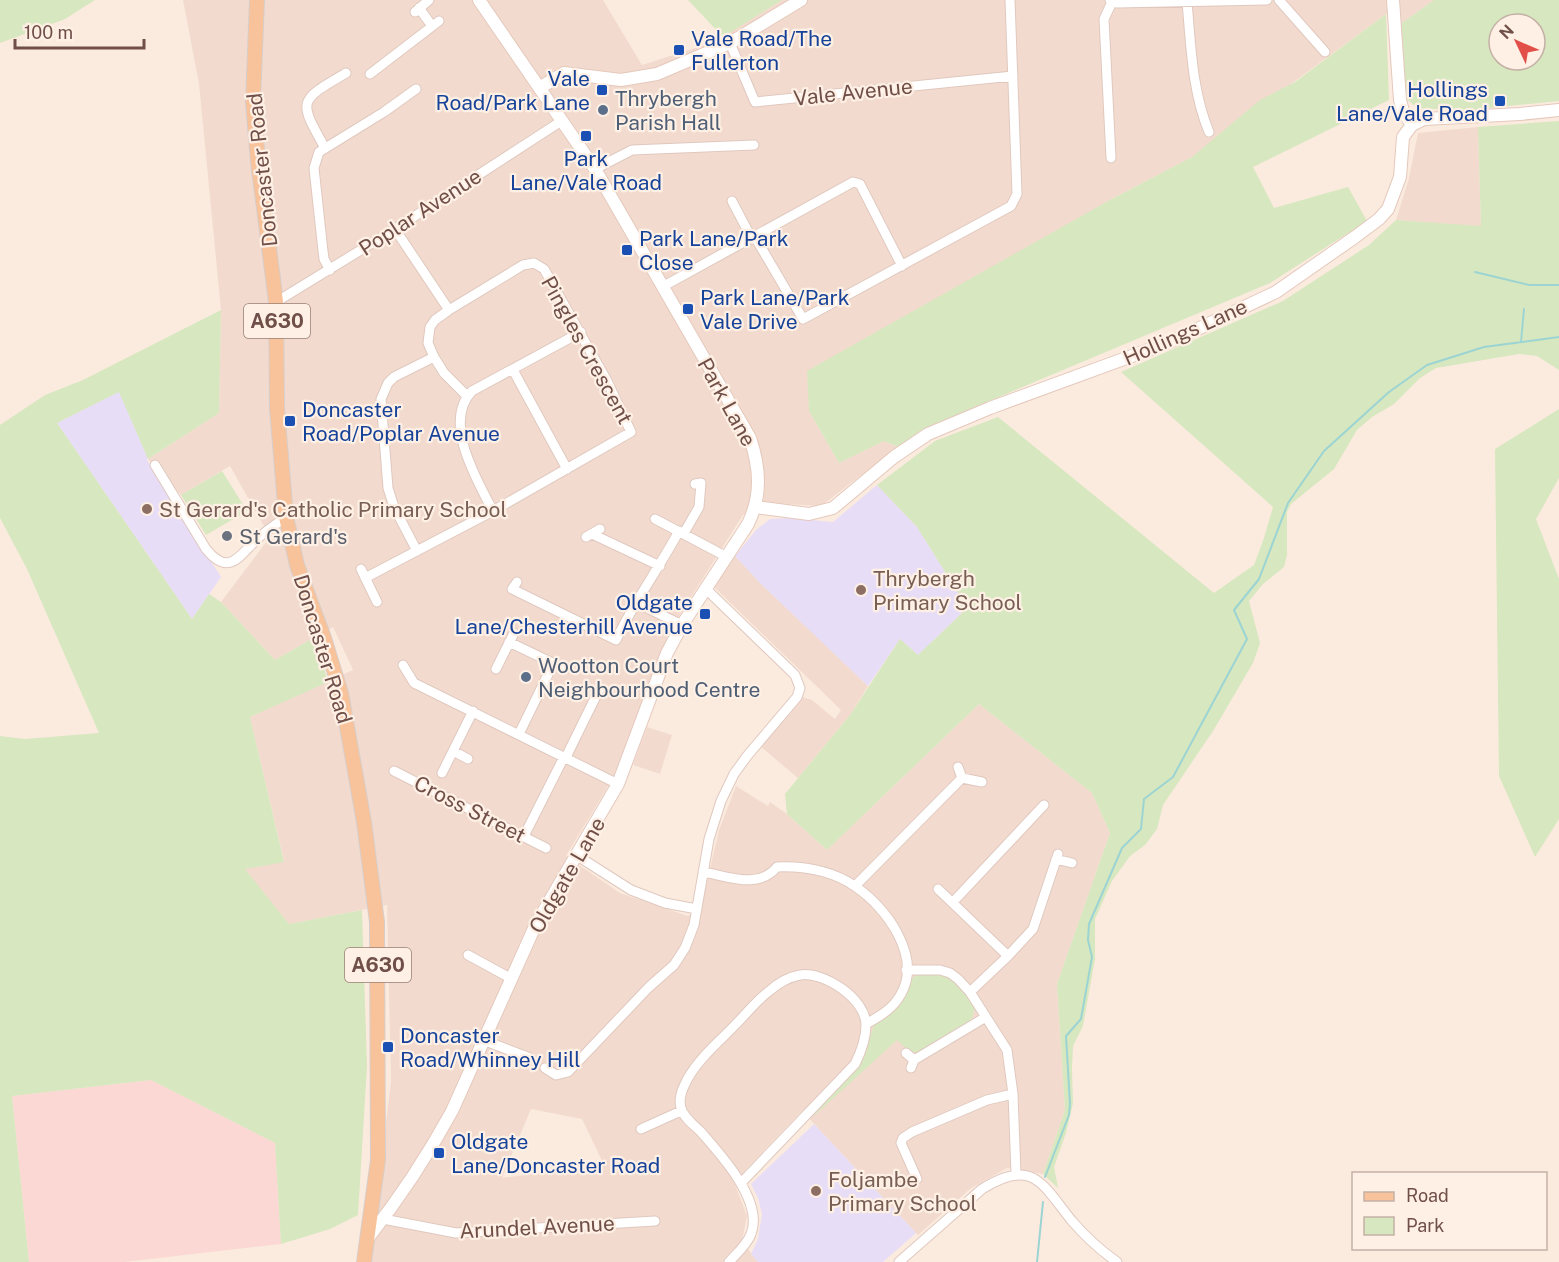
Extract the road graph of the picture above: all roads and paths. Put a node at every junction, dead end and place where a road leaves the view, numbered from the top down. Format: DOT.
graph roads {
  1 [pos="257,0"];
  2 [pos="479,0"];
  3 [pos="801,0"];
  4 [pos="1010,0"];
  5 [pos="1215,0"];
  6 [pos="1267,0"];
  7 [pos="1279,0"];
  8 [pos="1393,0"];
  9 [pos="1111,1"];
  10 [pos="1187,2"];
  11 [pos="421,5"];
  12 [pos="730,44"];
  13 [pos="1325,52"];
  14 [pos="346,73"];
  15 [pos="370,74"];
  16 [pos="1013,76"];
  17 [pos="540,87"];
  18 [pos="416,89"];
  19 [pos="1559,110"];
  20 [pos="563,120"];
  21 [pos="1412,125"];
  22 [pos="1209,132"];
  23 [pos="754,145"];
  24 [pos="325,148"];
  25 [pos="1110,158"];
  26 [pos="595,169"];
  27 [pos="732,201"];
  28 [pos="395,229"];
  29 [pos="753,238"];
  30 [pos="902,266"];
  31 [pos="330,270"];
  32 [pos="662,287"];
  33 [pos="276,302"];
  34 [pos="448,310"];
  35 [pos="581,332"];
  36 [pos="434,357"];
  37 [pos="513,370"];
  38 [pos="467,396"];
  39 [pos="155,465"];
  40 [pos="567,469"];
  41 [pos="695,484"];
  42 [pos="755,507"];
  43 [pos="493,511"];
  44 [pos="286,517"];
  45 [pos="655,519"];
  46 [pos="682,532"];
  47 [pos="593,533"];
  48 [pos="417,552"];
  49 [pos="727,557"];
  50 [pos="660,566"];
  51 [pos="517,582"];
  52 [pos="706,589"];
  53 [pos="377,602"];
  54 [pos="635,602"];
  55 [pos="682,625"];
  56 [pos="514,633"];
  57 [pos="509,642"];
  58 [pos="553,664"];
  59 [pos="403,665"];
  60 [pos="496,669"];
  61 [pos="565,669"];
  62 [pos="599,690"];
  63 [pos="472,711"];
  64 [pos="519,734"];
  65 [pos="453,751"];
  66 [pos="565,757"];
  67 [pos="468,759"];
  68 [pos="958,767"];
  69 [pos="394,771"];
  70 [pos="442,773"];
  71 [pos="962,778"];
  72 [pos="982,782"];
  73 [pos="618,784"];
  74 [pos="1044,805"];
  75 [pos="524,836"];
  76 [pos="546,848"];
  77 [pos="576,855"];
  78 [pos="1072,863"];
  79 [pos="702,872"];
  80 [pos="855,886"];
  81 [pos="938,889"];
  82 [pos="953,902"];
  83 [pos="697,909"];
  84 [pos="468,954"];
  85 [pos="1008,956"];
  86 [pos="906,970"];
  87 [pos="512,979"];
  88 [pos="970,992"];
  89 [pos="986,1017"];
  90 [pos="866,1024"];
  91 [pos="483,1041"];
  92 [pos="906,1053"];
  93 [pos="530,1058"];
  94 [pos="545,1068"];
  95 [pos="1013,1094"];
  96 [pos="681,1111"];
  97 [pos="640,1129"];
  98 [pos="1016,1174"];
  99 [pos="917,1179"];
  100 [pos="741,1182"];
  101 [pos="383,1219"];
  102 [pos="655,1221"];
  103 [pos="368,1238"];
  104 [pos="364,1262"];
  105 [pos="729,1262"];
  106 [pos="899,1262"];
  107 [pos="1117,1262"];
  1 -- 33 [label="main road, Doncaster Road / A630"];
  2 -- 17 [label="street, Park Lane"];
  3 -- 12 [label="street"];
  4 -- 16 [label="street"];
  5 -- 6 [label="street"];
  5 -- 10 [label="street"];
  7 -- 13 [label="street"];
  8 -- 21 [label="street"];
  9 -- 10 [label="street"];
  9 -- 25 [label="street"];
  10 -- 22 [label="street"];
  11 -- 15 [label="street"];
  12 -- 16 [label="street, Vale Avenue"];
  12 -- 17 [label="street"];
  14 -- 24 [label="street"];
  16 -- 30 [label="street"];
  17 -- 20 [label="street, Park Lane"];
  18 -- 24 [label="street"];
  19 -- 21 [label="street"];
  20 -- 26 [label="street, Park Lane"];
  20 -- 28 [label="street, Poplar Avenue"];
  21 -- 42 [label="street, Hollings Lane"];
  23 -- 26 [label="street"];
  24 -- 31 [label="street"];
  26 -- 32 [label="street, Park Lane"];
  27 -- 29 [label="street"];
  28 -- 31 [label="street, Poplar Avenue"];
  28 -- 34 [label="street"];
  29 -- 30 [label="street"];
  29 -- 30 [label="street"];
  29 -- 32 [label="street"];
  31 -- 33 [label="street, Poplar Avenue"];
  32 -- 42 [label="street, Park Lane"];
  33 -- 44 [label="main road, Doncaster Road / A630"];
  34 -- 35 [label="street, Pingles Crescent"];
  34 -- 36 [label="street, Pingles Crescent"];
  35 -- 37 [label="street"];
  35 -- 40 [label="street, Pingles Crescent"];
  36 -- 38 [label="street, Pingles Crescent"];
  36 -- 48 [label="street"];
  37 -- 38 [label="street"];
  37 -- 40 [label="street"];
  38 -- 43 [label="street"];
  39 -- 44 [label="street"];
  40 -- 43 [label="street"];
  41 -- 46 [label="street"];
  42 -- 49 [label="street, Oldgate Lane"];
  43 -- 48 [label="street"];
  44 -- 103 [label="main road, Doncaster Road / A630"];
  45 -- 46 [label="street"];
  46 -- 49 [label="street"];
  46 -- 50 [label="street"];
  47 -- 50 [label="street"];
  48 -- 53 [label="street"];
  49 -- 52 [label="street, Oldgate Lane"];
  50 -- 54 [label="street"];
  51 -- 54 [label="street"];
  52 -- 55 [label="street, Oldgate Lane"];
  52 -- 79 [label="street"];
  54 -- 55 [label="street"];
  55 -- 73 [label="street, Oldgate Lane"];
  56 -- 57 [label="street"];
  57 -- 58 [label="street"];
  57 -- 60 [label="street"];
  58 -- 61 [label="street"];
  58 -- 64 [label="street"];
  59 -- 63 [label="street"];
  62 -- 66 [label="street"];
  63 -- 64 [label="street"];
  63 -- 65 [label="street"];
  64 -- 66 [label="street"];
  65 -- 67 [label="street"];
  65 -- 70 [label="street"];
  66 -- 73 [label="street"];
  66 -- 75 [label="street"];
  68 -- 71 [label="street"];
  69 -- 75 [label="street, Cross Street"];
  71 -- 72 [label="street"];
  71 -- 80 [label="street"];
  73 -- 77 [label="street, Oldgate Lane"];
  74 -- 82 [label="street"];
  75 -- 76 [label="street, Cross Street"];
  77 -- 83 [label="street"];
  77 -- 87 [label="street, Oldgate Lane"];
  78 -- 85 [label="street"];
  79 -- 80 [label="street"];
  79 -- 83 [label="street"];
  80 -- 86 [label="street"];
  81 -- 82 [label="street"];
  82 -- 85 [label="street"];
  83 -- 94 [label="street"];
  84 -- 87 [label="street"];
  85 -- 88 [label="street"];
  86 -- 88 [label="street"];
  86 -- 90 [label="street"];
  87 -- 91 [label="street, Oldgate Lane"];
  88 -- 89 [label="street"];
  89 -- 92 [label="street"];
  89 -- 95 [label="street"];
  90 -- 96 [label="street"];
  90 -- 100 [label="street"];
  91 -- 93 [label="street"];
  91 -- 101 [label="street, Oldgate Lane"];
  95 -- 98 [label="street"];
  95 -- 99 [label="street"];
  96 -- 97 [label="street"];
  96 -- 100 [label="street"];
  98 -- 106 [label="street"];
  98 -- 107 [label="street"];
  100 -- 105 [label="street"];
  101 -- 102 [label="street, Arundel Avenue"];
  101 -- 103 [label="street, Oldgate Lane"];
  103 -- 104 [label="main road, Doncaster Road / A630"];
}
